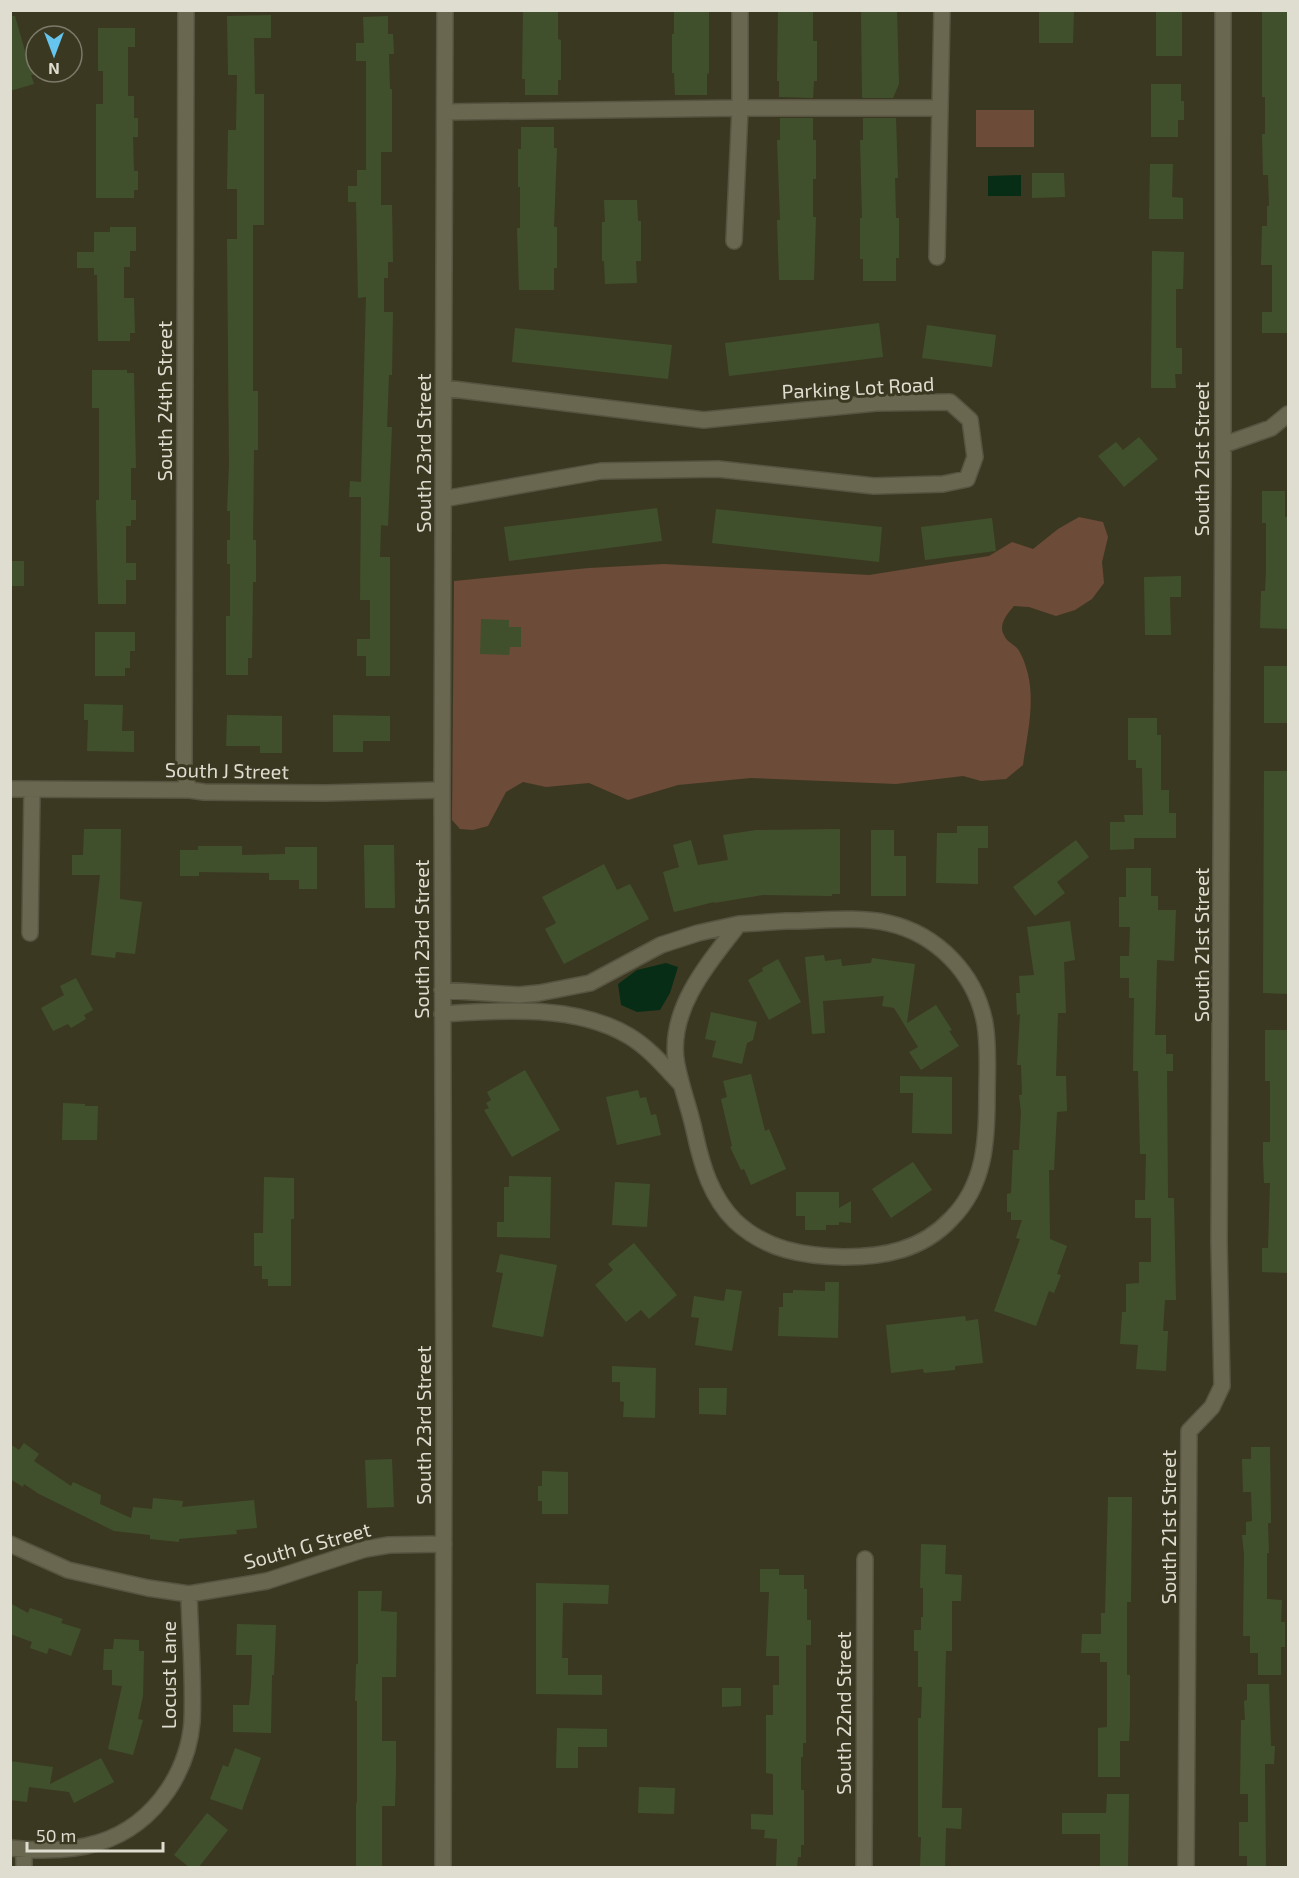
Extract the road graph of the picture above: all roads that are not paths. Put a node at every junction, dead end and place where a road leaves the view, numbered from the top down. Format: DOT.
graph roads {
  1 [pos="186,10"];
  2 [pos="445,10"];
  3 [pos="740,10"];
  4 [pos="942,10"];
  5 [pos="1223,10"];
  6 [pos="740,108"];
  7 [pos="940,108"];
  8 [pos="445,112"];
  9 [pos="734,241"];
  10 [pos="937,257"];
  11 [pos="444,388"];
  12 [pos="1288,414"];
  13 [pos="1223,445"];
  14 [pos="443,499"];
  15 [pos="10,789"];
  16 [pos="32,790"];
  17 [pos="190,790"];
  18 [pos="442,790"];
  19 [pos="739,924"];
  20 [pos="30,933"];
  21 [pos="442,990"];
  22 [pos="442,1014"];
  23 [pos="682,1085"];
  24 [pos="10,1544"];
  25 [pos="444,1544"];
  26 [pos="864,1560"];
  27 [pos="189,1594"];
  28 [pos="17,1849"];
  29 [pos="24,1868"];
  30 [pos="443,1868"];
  31 [pos="864,1868"];
  32 [pos="1186,1868"];
  1 -- 17 [label="street, South 24th Street"];
  2 -- 8 [label="street, South 23rd Street"];
  3 -- 6 [label="street"];
  4 -- 7 [label="street"];
  5 -- 13 [label="street, South 21st Street"];
  6 -- 7 [label="street"];
  6 -- 8 [label="street"];
  6 -- 9 [label="street"];
  7 -- 10 [label="street"];
  8 -- 11 [label="street, South 23rd Street"];
  11 -- 14 [label="street, South 23rd Street"];
  11 -- 14 [label="street, Parking Lot Road"];
  12 -- 13 [label="street"];
  13 -- 32 [label="street, South 21st Street"];
  14 -- 18 [label="street, South 23rd Street"];
  15 -- 16 [label="street, South J Street"];
  16 -- 17 [label="street, South J Street"];
  16 -- 20 [label="street"];
  17 -- 18 [label="street, South J Street"];
  18 -- 21 [label="street, South 23rd Street"];
  19 -- 21 [label="street"];
  19 -- 23 [label="street"];
  19 -- 23 [label="street"];
  21 -- 22 [label="street, South 23rd Street"];
  22 -- 23 [label="street"];
  22 -- 25 [label="street, South 23rd Street"];
  24 -- 27 [label="street, South G Street"];
  25 -- 27 [label="street, South G Street"];
  25 -- 30 [label="street, South 23rd Street"];
  26 -- 31 [label="street, South 22nd Street"];
  27 -- 28 [label="street, Locust Lane"];
  28 -- 29 [label="street"];
}
